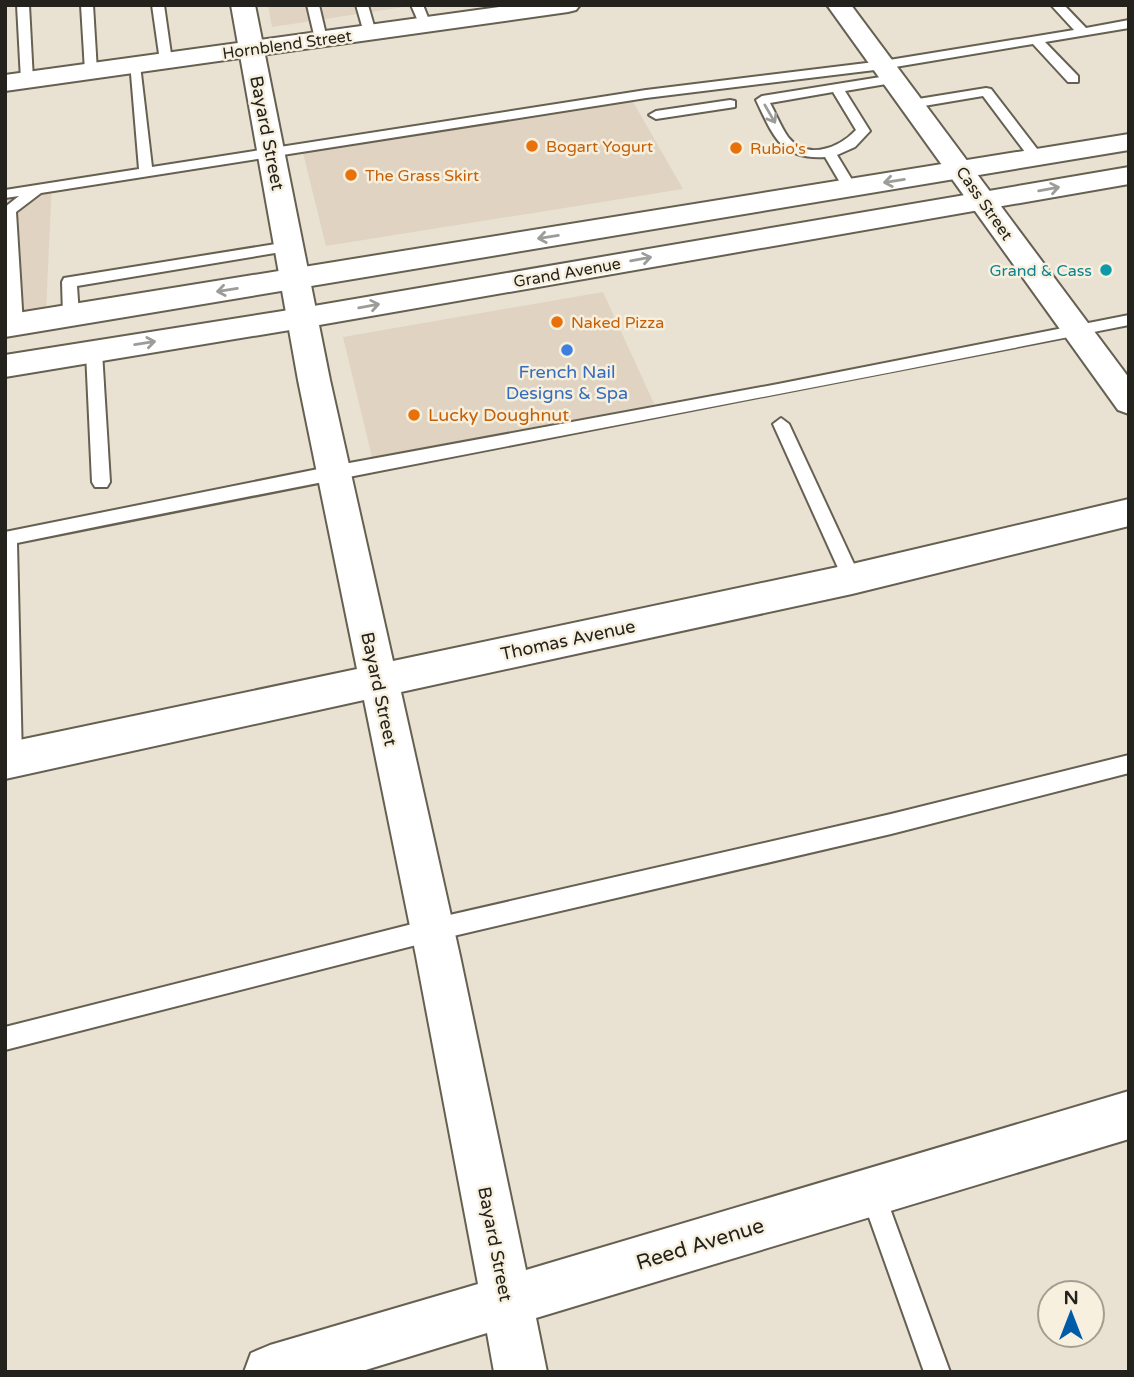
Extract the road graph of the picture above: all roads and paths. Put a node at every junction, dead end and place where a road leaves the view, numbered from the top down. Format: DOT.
graph roads {
  1 [pos="23,5"];
  2 [pos="87,5"];
  3 [pos="158,5"];
  4 [pos="243,5"];
  5 [pos="313,5"];
  6 [pos="362,5"];
  7 [pos="568,5"];
  8 [pos="839,5"];
  9 [pos="1057,5"];
  10 [pos="421,15"];
  11 [pos="1129,24"];
  12 [pos="1083,32"];
  13 [pos="370,33"];
  14 [pos="321,39"];
  15 [pos="1035,39"];
  16 [pos="251,49"];
  17 [pos="166,61"];
  18 [pos="134,65"];
  19 [pos="91,71"];
  20 [pos="888,72"];
  21 [pos="1073,79"];
  22 [pos="16,82"];
  23 [pos="837,88"];
  24 [pos="730,104"];
  25 [pos="912,104"];
  26 [pos="656,114"];
  27 [pos="1129,142"];
  28 [pos="271,152"];
  29 [pos="829,153"];
  30 [pos="1036,157"];
  31 [pos="961,170"];
  32 [pos="146,172"];
  33 [pos="1129,175"];
  34 [pos="850,188"];
  35 [pos="37,189"];
  36 [pos="5,194"];
  37 [pos="982,201"];
  38 [pos="288,247"];
  39 [pos="298,298"];
  40 [pos="71,315"];
  41 [pos="1129,320"];
  42 [pos="10,325"];
  43 [pos="1076,330"];
  44 [pos="94,352"];
  45 [pos="5,366"];
  46 [pos="1129,402"];
  47 [pos="781,424"];
  48 [pos="333,472"];
  49 [pos="101,482"];
  50 [pos="1129,512"];
  51 [pos="852,579"];
  52 [pos="377,681"];
  53 [pos="9,760"];
  54 [pos="1129,764"];
  55 [pos="432,930"];
  56 [pos="5,1039"];
  57 [pos="1129,1115"];
  58 [pos="872,1192"];
  59 [pos="506,1303"];
  60 [pos="270,1372"];
  61 [pos="521,1372"];
  62 [pos="937,1372"];
  1 -- 22 [label="lane"];
  2 -- 19 [label="lane"];
  3 -- 17 [label="lane"];
  4 -- 16 [label="street, Bayard Street"];
  5 -- 14 [label="lane"];
  6 -- 13 [label="lane"];
  7 -- 10 [label="street, Hornblend Street"];
  8 -- 20 [label="street, Cass Street"];
  9 -- 12 [label="lane"];
  10 -- 13 [label="street, Hornblend Street"];
  11 -- 12 [label="lane"];
  12 -- 15 [label="lane"];
  13 -- 14 [label="street, Hornblend Street"];
  14 -- 16 [label="street, Hornblend Street"];
  15 -- 20 [label="lane"];
  15 -- 21 [label="lane"];
  16 -- 17 [label="street, Hornblend Street"];
  16 -- 28 [label="street, Bayard Street"];
  17 -- 18 [label="street, Hornblend Street"];
  18 -- 19 [label="street, Hornblend Street"];
  18 -- 32 [label="lane"];
  19 -- 22 [label="street, Hornblend Street"];
  20 -- 23 [label="lane"];
  20 -- 25 [label="street, Cass Street"];
  20 -- 28 [label="lane"];
  23 -- 29 [label="lane"];
  23 -- 29 [label="lane, one-way"];
  24 -- 26 [label="lane"];
  25 -- 30 [label="lane"];
  25 -- 31 [label="street, Cass Street"];
  27 -- 30 [label="street, Grand Avenue"];
  28 -- 32 [label="lane"];
  28 -- 38 [label="street, Bayard Street"];
  29 -- 34 [label="lane"];
  30 -- 31 [label="street, Grand Avenue"];
  31 -- 34 [label="street, Grand Avenue, one-way"];
  31 -- 37 [label="street, Cass Street"];
  32 -- 35 [label="lane"];
  37 -- 33 [label="street, Grand Avenue, one-way"];
  34 -- 39 [label="street, Grand Avenue, one-way"];
  35 -- 36 [label="lane"];
  35 -- 42 [label="lane"];
  39 -- 37 [label="street, Grand Avenue, one-way"];
  37 -- 43 [label="street, Cass Street"];
  38 -- 39 [label="street, Bayard Street"];
  38 -- 40 [label="lane"];
  39 -- 40 [label="street, Grand Avenue, one-way"];
  44 -- 39 [label="street, Grand Avenue, one-way"];
  39 -- 48 [label="street, Bayard Street"];
  40 -- 42 [label="street, Grand Avenue"];
  41 -- 43 [label="lane"];
  43 -- 46 [label="street, Cass Street"];
  43 -- 48 [label="lane"];
  44 -- 45 [label="street, Grand Avenue"];
  44 -- 49 [label="lane"];
  47 -- 51 [label="lane"];
  48 -- 52 [label="street, Bayard Street"];
  48 -- 53 [label="lane"];
  50 -- 51 [label="street, Thomas Avenue"];
  51 -- 52 [label="street, Thomas Avenue"];
  52 -- 53 [label="street, Thomas Avenue"];
  52 -- 55 [label="street, Bayard Street"];
  54 -- 55 [label="lane"];
  55 -- 56 [label="lane"];
  55 -- 59 [label="street, Bayard Street"];
  57 -- 58 [label="street, Reed Avenue"];
  58 -- 59 [label="street, Reed Avenue"];
  58 -- 62 [label="lane"];
  59 -- 60 [label="street, Reed Avenue"];
  59 -- 61 [label="street, Bayard Street"];
}
